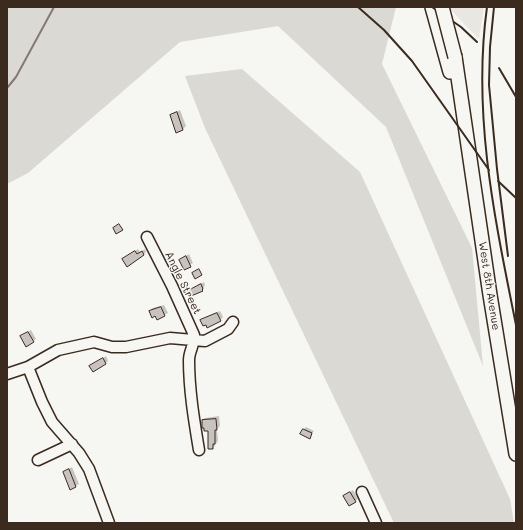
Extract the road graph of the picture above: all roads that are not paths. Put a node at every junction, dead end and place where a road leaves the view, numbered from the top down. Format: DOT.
graph roads {
  1 [pos="432,7"];
  2 [pos="442,7"];
  3 [pos="451,59"];
  4 [pos="147,237"];
  5 [pos="234,322"];
  6 [pos="194,340"];
  7 [pos="28,366"];
  8 [pos="7,374"];
  9 [pos="72,444"];
  10 [pos="198,450"];
  11 [pos="516,454"];
  12 [pos="38,460"];
  13 [pos="362,492"];
  14 [pos="109,523"];
  15 [pos="376,523"];
  1 -- 3 [label="main road"];
  2 -- 3 [label="main road, bridge"];
  3 -- 11 [label="main road, West 8th Avenue"];
  4 -- 6 [label="street, Angle Street"];
  5 -- 6 [label="street"];
  6 -- 7 [label="street"];
  6 -- 10 [label="street"];
  7 -- 8 [label="street"];
  7 -- 9 [label="street"];
  9 -- 12 [label="street"];
  9 -- 14 [label="street"];
  13 -- 15 [label="street"];
}
